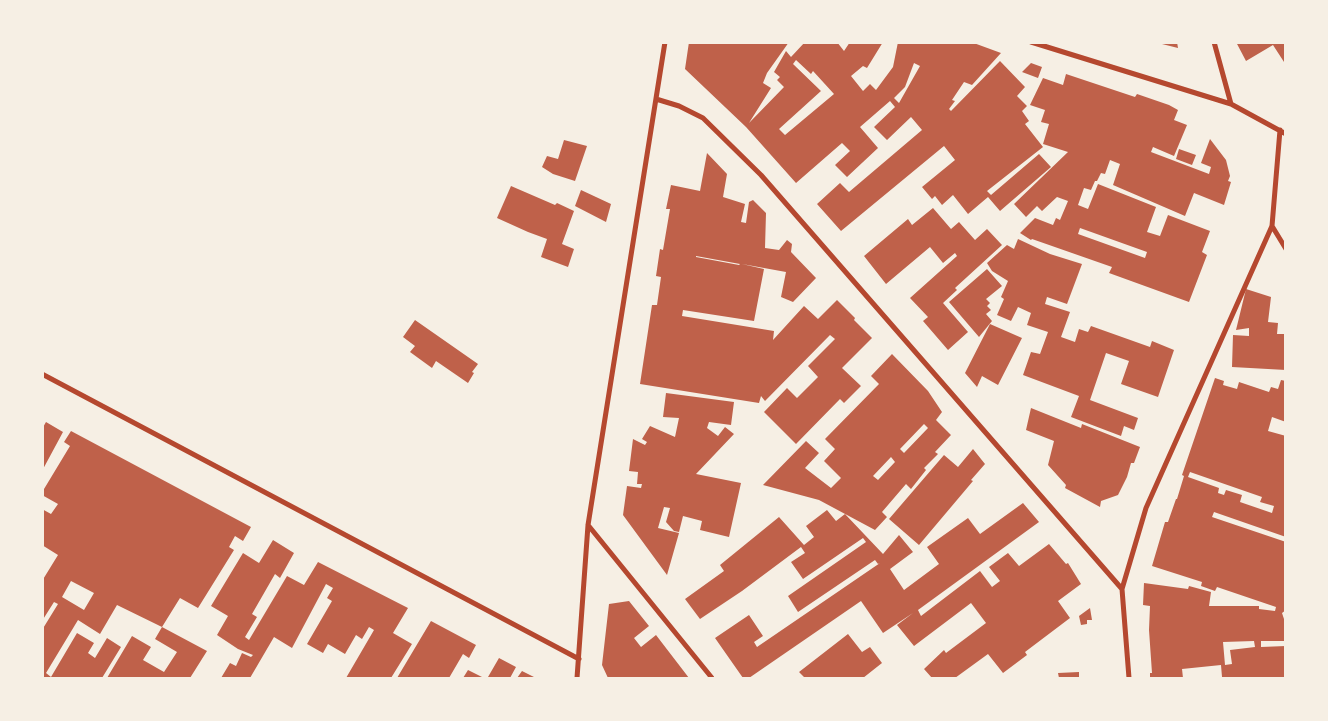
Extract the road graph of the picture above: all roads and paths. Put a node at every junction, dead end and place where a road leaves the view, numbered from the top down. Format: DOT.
graph roads {
  1 [pos="665,42"];
  2 [pos="1031,42"];
  3 [pos="1214,42"];
  4 [pos="656,99"];
  5 [pos="1231,104"];
  6 [pos="1283,132"];
  7 [pos="1272,226"];
  8 [pos="1286,249"];
  9 [pos="42,374"];
  10 [pos="588,525"];
  11 [pos="1122,588"];
  12 [pos="579,659"];
  13 [pos="577,678"];
  14 [pos="712,678"];
  15 [pos="1129,678"];
  1 -- 4 [label="street"];
  2 -- 5 [label="street"];
  3 -- 5 [label="street"];
  4 -- 10 [label="street"];
  4 -- 11 [label="street"];
  5 -- 6 [label="street"];
  6 -- 7 [label="street"];
  7 -- 8 [label="street"];
  7 -- 11 [label="street"];
  9 -- 12 [label="street"];
  10 -- 12 [label="street"];
  10 -- 14 [label="street"];
  11 -- 15 [label="street"];
  12 -- 13 [label="street"];
}
